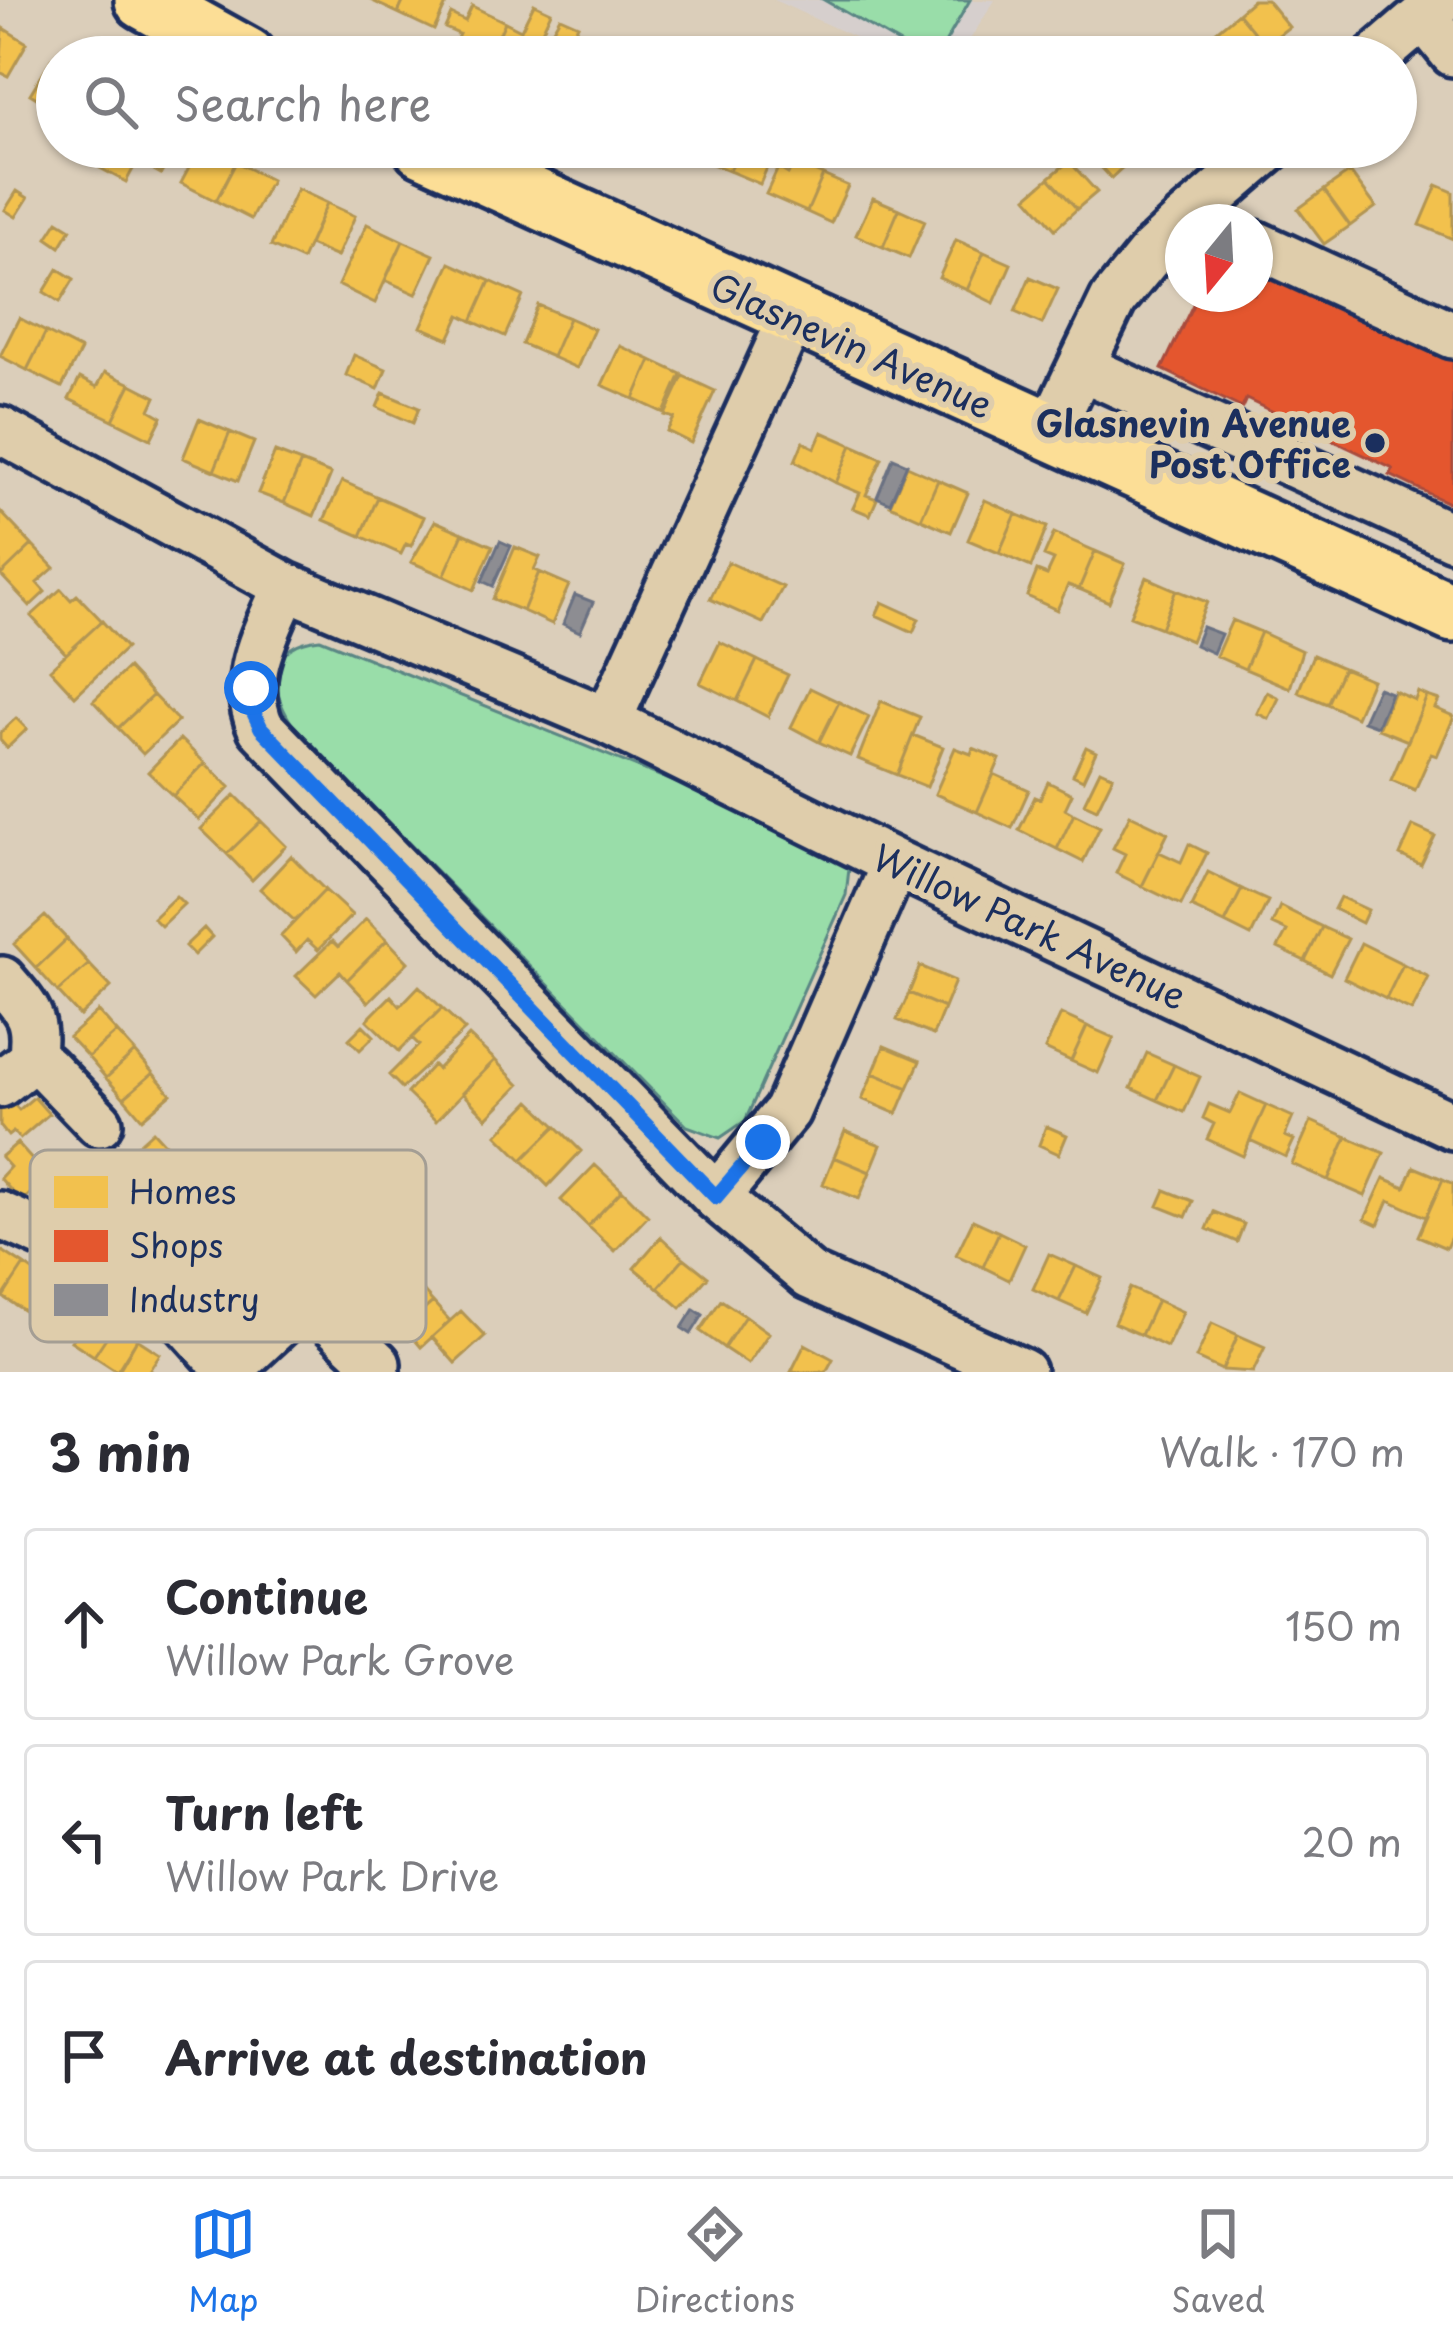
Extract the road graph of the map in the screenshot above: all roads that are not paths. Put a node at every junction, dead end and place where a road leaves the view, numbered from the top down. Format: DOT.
graph roads {
  1 [pos="144,0"];
  2 [pos="1433,8"];
  3 [pos="209,36"];
  4 [pos="1400,36"];
  5 [pos="1453,52"];
  6 [pos="469,168"];
  7 [pos="1248,168"];
  8 [pos="1209,204"];
  9 [pos="1165,242"];
  10 [pos="1273,252"];
  11 [pos="792,317"];
  12 [pos="1453,335"];
  13 [pos="1081,367"];
  14 [pos="0,430"];
  15 [pos="1049,433"];
  16 [pos="1314,473"];
  17 [pos="1283,535"];
  18 [pos="1453,537"];
  19 [pos="286,586"];
  20 [pos="1450,602"];
  21 [pos="608,721"];
  22 [pos="895,863"];
  23 [pos="2,980"];
  24 [pos="15,1072"];
  25 [pos="99,1123"];
  26 [pos="1453,1126"];
  27 [pos="716,1197"];
  28 [pos="0,1215"];
  29 [pos="30,1226"];
  30 [pos="203,1342"];
  31 [pos="259,1342"];
  32 [pos="354,1342"];
  33 [pos="377,1364"];
  34 [pos="228,1370"];
  35 [pos="1022,1372"];
  1 -- 3 [label="main road"];
  2 -- 4 [label="street"];
  2 -- 5 [label="street"];
  6 -- 11 [label="main road, Glasnevin Avenue"];
  7 -- 8 [label="street"];
  9 -- 13 [label="street"];
  10 -- 12 [label="street"];
  11 -- 15 [label="main road, Glasnevin Avenue"];
  11 -- 21 [label="street"];
  13 -- 15 [label="street"];
  13 -- 16 [label="street"];
  14 -- 19 [label="street, Willow Park Avenue"];
  15 -- 17 [label="main road, Glasnevin Avenue"];
  16 -- 17 [label="street"];
  16 -- 18 [label="street"];
  17 -- 20 [label="main road, Glasnevin Avenue"];
  19 -- 21 [label="street, Willow Park Avenue"];
  19 -- 27 [label="street"];
  21 -- 22 [label="street, Willow Park Avenue"];
  22 -- 26 [label="street, Willow Park Avenue"];
  22 -- 27 [label="street"];
  23 -- 24 [label="street"];
  24 -- 25 [label="street"];
  27 -- 35 [label="street"];
  28 -- 29 [label="street"];
  30 -- 34 [label="street"];
  31 -- 34 [label="street"];
  32 -- 33 [label="street"];
}
